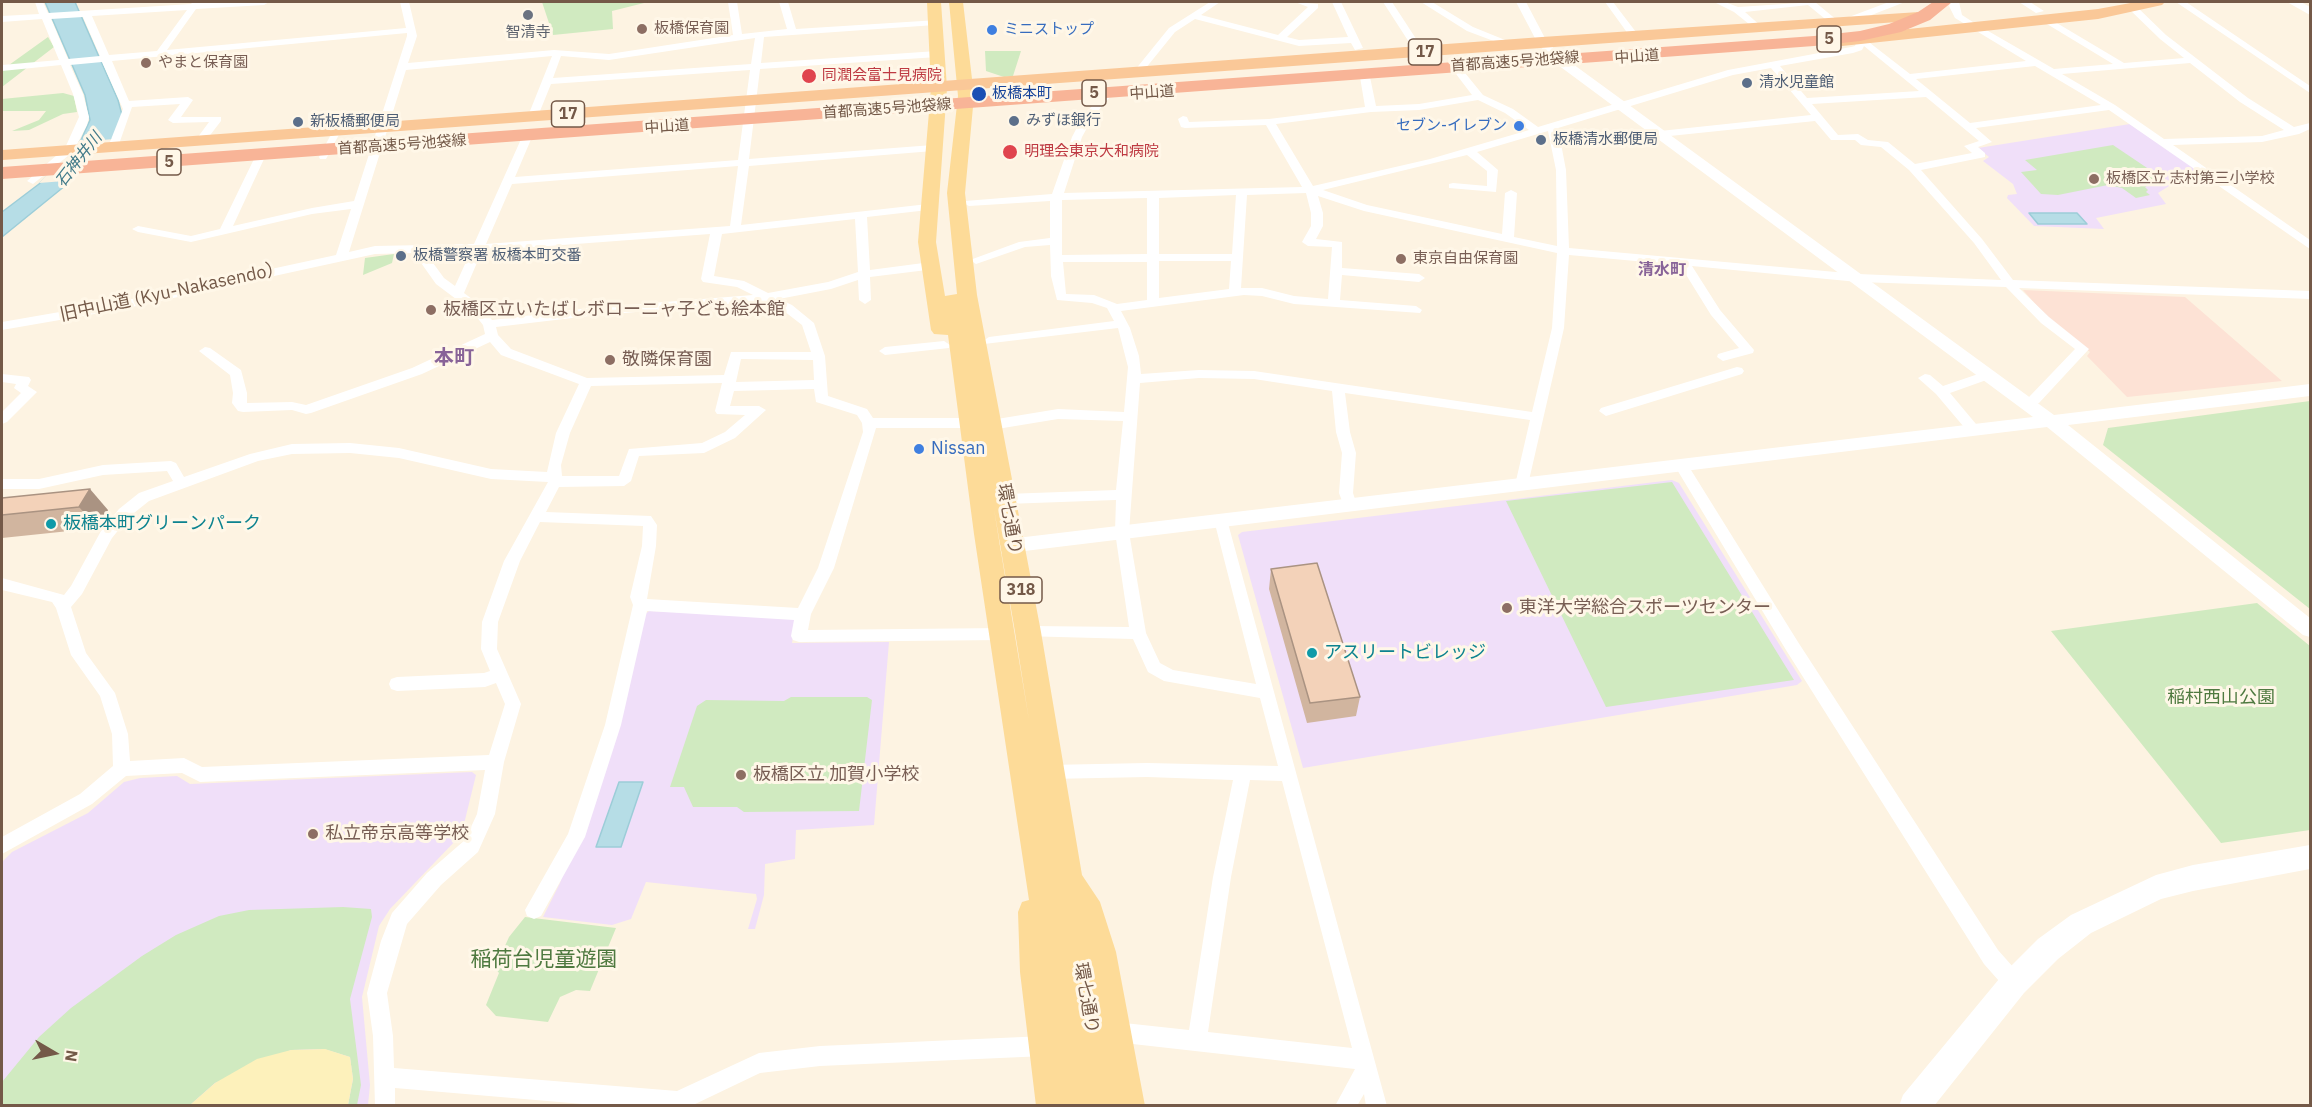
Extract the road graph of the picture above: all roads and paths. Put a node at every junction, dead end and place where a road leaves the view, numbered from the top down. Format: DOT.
graph roads {
  1 [pos="39,2"];
  2 [pos="264,2"];
  3 [pos="405,2"];
  4 [pos="732,2"];
  5 [pos="783,2"];
  6 [pos="934,2"];
  7 [pos="946,2"];
  8 [pos="956,2"];
  9 [pos="967,2"];
  10 [pos="1215,2"];
  11 [pos="1307,2"];
  12 [pos="1338,2"];
  13 [pos="1388,2"];
  14 [pos="1426,2"];
  15 [pos="1521,2"];
  16 [pos="1609,2"];
  17 [pos="1719,2"];
  18 [pos="1810,2"];
  19 [pos="1899,2"];
  20 [pos="1912,2"];
  21 [pos="1943,2"];
  22 [pos="2025,2"];
  23 [pos="2116,2"];
  24 [pos="2157,2"];
  25 [pos="2181,2"];
  26 [pos="2293,2"];
  27 [pos="196,4"];
  28 [pos="2132,7"];
  29 [pos="1957,9"];
  30 [pos="1737,10"];
  31 [pos="2310,12"];
  32 [pos="84,13"];
  33 [pos="2042,15"];
  34 [pos="46,16"];
  35 [pos="1193,16"];
  36 [pos="2,19"];
  37 [pos="935,22"];
  38 [pos="1834,22"];
  39 [pos="1973,26"];
  40 [pos="1759,29"];
  41 [pos="412,30"];
  42 [pos="792,31"];
  43 [pos="760,34"];
  44 [pos="1634,36"];
  45 [pos="738,37"];
  46 [pos="1280,38"];
  47 [pos="1861,39"];
  48 [pos="1510,44"];
  49 [pos="1358,47"];
  50 [pos="1707,48"];
  51 [pos="1423,51"];
  52 [pos="160,53"];
  53 [pos="558,53"];
  54 [pos="1552,53"];
  55 [pos="937,54"];
  56 [pos="104,58"];
  57 [pos="2191,60"];
  58 [pos="66,62"];
  59 [pos="2038,63"];
  60 [pos="1773,64"];
  61 [pos="2120,64"];
  62 [pos="402,67"];
  63 [pos="757,67"];
  64 [pos="3,68"];
  65 [pos="1458,70"];
  66 [pos="2054,72"];
  67 [pos="1365,77"];
  68 [pos="1908,77"];
  69 [pos="1145,78"];
  70 [pos="547,81"];
  71 [pos="1028,81"];
  72 [pos="976,85"];
  73 [pos="939,88"];
  74 [pos="2310,90"];
  75 [pos="1926,94"];
  76 [pos="1105,97"];
  77 [pos="1479,97"];
  78 [pos="1804,101"];
  79 [pos="1035,102"];
  80 [pos="127,104"];
  81 [pos="1620,104"];
  82 [pos="977,105"];
  83 [pos="2110,107"];
  84 [pos="938,108"];
  85 [pos="1371,110"];
  86 [pos="745,112"];
  87 [pos="533,116"];
  88 [pos="1816,118"];
  89 [pos="1183,119"];
  90 [pos="1269,122"];
  91 [pos="1552,125"];
  92 [pos="1967,126"];
  93 [pos="2310,126"];
  94 [pos="383,127"];
  95 [pos="1536,130"];
  96 [pos="2295,132"];
  97 [pos="339,133"];
  98 [pos="1660,134"];
  99 [pos="527,137"];
  100 [pos="200,141"];
  101 [pos="2162,142"];
  102 [pos="111,147"];
  103 [pos="933,148"];
  104 [pos="377,149"];
  105 [pos="69,150"];
  106 [pos="1469,151"];
  107 [pos="2,155"];
  108 [pos="323,158"];
  109 [pos="259,159"];
  110 [pos="2,160"];
  111 [pos="744,163"];
  112 [pos="1913,168"];
  113 [pos="2,173"];
  114 [pos="39,177"];
  115 [pos="2,178"];
  116 [pos="507,181"];
  117 [pos="1453,186"];
  118 [pos="1309,190"];
  119 [pos="1242,192"];
  120 [pos="1511,193"];
  121 [pos="1153,194"];
  122 [pos="1058,197"];
  123 [pos="969,203"];
  124 [pos="359,204"];
  125 [pos="927,207"];
  126 [pos="861,215"];
  127 [pos="138,229"];
  128 [pos="735,229"];
  129 [pos="225,230"];
  130 [pos="717,230"];
  131 [pos="1508,239"];
  132 [pos="1056,241"];
  133 [pos="2310,245"];
  134 [pos="478,247"];
  135 [pos="419,248"];
  136 [pos="1563,250"];
  137 [pos="342,256"];
  138 [pos="1238,257"];
  139 [pos="1154,258"];
  140 [pos="1057,259"];
  141 [pos="976,260"];
  142 [pos="1683,261"];
  143 [pos="931,266"];
  144 [pos="1337,271"];
  145 [pos="863,274"];
  146 [pos="1419,278"];
  147 [pos="1858,278"];
  148 [pos="2011,285"];
  149 [pos="1235,292"];
  150 [pos="458,293"];
  151 [pos="2310,295"];
  152 [pos="764,298"];
  153 [pos="865,300"];
  154 [pos="1334,302"];
  155 [pos="1153,303"];
  156 [pos="961,307"];
  157 [pos="1113,308"];
  158 [pos="1416,310"];
  159 [pos="1122,324"];
  160 [pos="2,326"];
  161 [pos="490,330"];
  162 [pos="989,341"];
  163 [pos="944,345"];
  164 [pos="205,351"];
  165 [pos="885,351"];
  166 [pos="819,356"];
  167 [pos="1723,357"];
  168 [pos="1737,371"];
  169 [pos="1987,375"];
  170 [pos="2,378"];
  171 [pos="1925,378"];
  172 [pos="1134,379"];
  173 [pos="586,382"];
  174 [pos="973,382"];
  175 [pos="728,383"];
  176 [pos="821,384"];
  177 [pos="1338,387"];
  178 [pos="2310,390"];
  179 [pos="1941,391"];
  180 [pos="2024,403"];
  181 [pos="1606,411"];
  182 [pos="1129,417"];
  183 [pos="1538,417"];
  184 [pos="2,418"];
  185 [pos="2050,422"];
  186 [pos="869,423"];
  187 [pos="981,424"];
  188 [pos="1974,430"];
  189 [pos="1681,465"];
  190 [pos="555,479"];
  191 [pos="180,482"];
  192 [pos="2,484"];
  193 [pos="1522,485"];
  194 [pos="1123,495"];
  195 [pos="1006,499"];
  196 [pos="1350,505"];
  197 [pos="538,517"];
  198 [pos="1221,520"];
  199 [pos="1122,532"];
  200 [pos="1013,545"];
  201 [pos="989,549"];
  202 [pos="2,584"];
  203 [pos="641,605"];
  204 [pos="63,606"];
  205 [pos="802,614"];
  206 [pos="2310,629"];
  207 [pos="1029,632"];
  208 [pos="1138,633"];
  209 [pos="1003,634"];
  210 [pos="500,674"];
  211 [pos="397,684"];
  212 [pos="1266,692"];
  213 [pos="495,762"];
  214 [pos="122,769"];
  215 [pos="1049,772"];
  216 [pos="1243,773"];
  217 [pos="1287,774"];
  218 [pos="2,846"];
  219 [pos="2310,857"];
  220 [pos="1038,859"];
  221 [pos="1065,874"];
  222 [pos="534,910"];
  223 [pos="2014,983"];
  224 [pos="1115,1032"];
  225 [pos="1197,1041"];
  226 [pos="1045,1046"];
  227 [pos="1366,1064"];
  228 [pos="384,1077"];
  229 [pos="609,1100"];
  230 [pos="385,1106"];
  231 [pos="1053,1106"];
  232 [pos="1076,1106"];
  233 [pos="1104,1106"];
  234 [pos="1128,1106"];
  235 [pos="1345,1106"];
  236 [pos="1377,1106"];
  237 [pos="1914,1106"];
  1 -- 34 [label="street"];
  2 -- 27 [label="street"];
  3 -- 41 [label="street"];
  4 -- 45 [label="street"];
  5 -- 42 [label="street"];
  6 -- 37 [label="main road"];
  7 -- 156 [label="main road, 環七通り / 318"];
  8 -- 156 [label="main road, 環七通り / 318"];
  9 -- 72 [label="main road"];
  10 -- 35 [label="street"];
  11 -- 46 [label="street"];
  12 -- 49 [label="street"];
  13 -- 51 [label="street"];
  14 -- 48 [label="street"];
  15 -- 54 [label="street"];
  16 -- 44 [label="street"];
  17 -- 30 [label="street"];
  18 -- 30 [label="street"];
  18 -- 38 [label="street"];
  19 -- 38 [label="street"];
  20 -- 38 [label="highway, 首都高速5号池袋線 / 5"];
  21 -- 50 [label="highway, 首都高速5号池袋線 / 5"];
  22 -- 33 [label="street"];
  23 -- 33 [label="highway, 中山道 / 17"];
  24 -- 28 [label="highway, 中山道 / 17"];
  25 -- 74 [label="street"];
  26 -- 31 [label="street"];
  27 -- 32 [label="street"];
  27 -- 52 [label="street"];
  28 -- 33 [label="highway, 中山道 / 17"];
  28 -- 57 [label="street"];
  29 -- 33 [label="highway, 中山道 / 17"];
  29 -- 38 [label="highway, 中山道 / 17"];
  29 -- 39 [label="street"];
  30 -- 40 [label="street"];
  32 -- 34 [label="street"];
  32 -- 56 [label="street"];
  33 -- 39 [label="highway, 中山道 / 17"];
  33 -- 61 [label="street"];
  34 -- 36 [label="street"];
  34 -- 58 [label="street"];
  35 -- 46 [label="street"];
  35 -- 69 [label="street"];
  37 -- 42 [label="street"];
  37 -- 55 [label="main road"];
  38 -- 40 [label="highway, 中山道 / 17"];
  38 -- 71 [label="highway, 17"];
  38 -- 110 [label="highway, 首都高速5号池袋線 / 5"];
  39 -- 47 [label="highway, 中山道 / 17"];
  39 -- 59 [label="street"];
  40 -- 44 [label="highway, 中山道 / 17"];
  41 -- 52 [label="street"];
  41 -- 62 [label="street"];
  42 -- 43 [label="street"];
  43 -- 45 [label="street"];
  43 -- 63 [label="street"];
  44 -- 54 [label="highway, 中山道 / 17"];
  45 -- 53 [label="street"];
  46 -- 49 [label="street"];
  47 -- 54 [label="highway, 中山道 / 17"];
  47 -- 60 [label="street"];
  47 -- 68 [label="street"];
  48 -- 51 [label="highway, 中山道 / 17"];
  48 -- 54 [label="highway, 中山道 / 17"];
  49 -- 51 [label="highway, 中山道 / 17"];
  49 -- 69 [label="highway, 中山道 / 17"];
  50 -- 69 [label="highway, 5"];
  50 -- 113 [label="highway, 首都高速5号池袋線 / 5"];
  51 -- 54 [label="highway"];
  52 -- 56 [label="street"];
  53 -- 62 [label="street"];
  53 -- 70 [label="street"];
  54 -- 65 [label="highway, 中山道 / 17"];
  54 -- 81 [label="street"];
  55 -- 63 [label="street"];
  55 -- 73 [label="main road"];
  56 -- 58 [label="street"];
  56 -- 80 [label="street"];
  57 -- 61 [label="street"];
  57 -- 96 [label="street"];
  58 -- 64 [label="street"];
  58 -- 105 [label="street"];
  59 -- 66 [label="street"];
  59 -- 68 [label="street"];
  60 -- 78 [label="street"];
  60 -- 81 [label="street"];
  61 -- 66 [label="street"];
  62 -- 94 [label="street"];
  63 -- 70 [label="street"];
  63 -- 86 [label="street"];
  65 -- 67 [label="highway, 中山道 / 17"];
  65 -- 77 [label="street"];
  66 -- 83 [label="street"];
  67 -- 76 [label="highway, 中山道 / 17"];
  67 -- 85 [label="street"];
  68 -- 75 [label="street"];
  69 -- 71 [label="highway, 中山道 / 17"];
  69 -- 79 [label="highway, 5"];
  70 -- 87 [label="street"];
  71 -- 72 [label="highway, 中山道 / 17"];
  72 -- 73 [label="highway, 中山道 / 17"];
  72 -- 82 [label="main road"];
  73 -- 84 [label="main road"];
  73 -- 86 [label="highway, 中山道 / 17"];
  75 -- 78 [label="street"];
  75 -- 92 [label="street"];
  76 -- 79 [label="highway, 中山道 / 17"];
  76 -- 122 [label="street"];
  77 -- 85 [label="street"];
  77 -- 95 [label="street"];
  78 -- 88 [label="street"];
  79 -- 82 [label="highway, 中山道 / 17"];
  80 -- 100 [label="street"];
  80 -- 102 [label="street"];
  81 -- 91 [label="street"];
  81 -- 98 [label="street"];
  82 -- 84 [label="highway, 中山道 / 17"];
  82 -- 123 [label="main road"];
  83 -- 92 [label="street"];
  83 -- 101 [label="street"];
  84 -- 86 [label="highway, 中山道 / 17"];
  84 -- 103 [label="main road"];
  85 -- 90 [label="street"];
  86 -- 87 [label="highway, 中山道 / 17"];
  86 -- 97 [label="highway"];
  86 -- 99 [label="highway, 中山道 / 17"];
  86 -- 111 [label="street"];
  87 -- 94 [label="highway, 中山道 / 17"];
  88 -- 98 [label="street"];
  88 -- 112 [label="street"];
  89 -- 90 [label="street"];
  90 -- 118 [label="street"];
  91 -- 95 [label="street"];
  91 -- 136 [label="street"];
  92 -- 112 [label="street"];
  93 -- 96 [label="street"];
  94 -- 97 [label="highway"];
  94 -- 100 [label="highway, 中山道 / 17"];
  94 -- 104 [label="street"];
  95 -- 106 [label="street"];
  96 -- 101 [label="street"];
  97 -- 108 [label="street"];
  98 -- 147 [label="street"];
  99 -- 104 [label="highway, 中山道 / 17"];
  99 -- 116 [label="street"];
  100 -- 102 [label="highway, 中山道 / 17"];
  101 -- 133 [label="street"];
  102 -- 105 [label="highway, 中山道 / 17"];
  103 -- 111 [label="street"];
  103 -- 125 [label="main road"];
  104 -- 109 [label="highway, 中山道 / 17"];
  104 -- 124 [label="street"];
  105 -- 107 [label="highway, 中山道 / 17"];
  105 -- 114 [label="street"];
  106 -- 117 [label="street"];
  106 -- 118 [label="street"];
  109 -- 114 [label="highway, 中山道 / 17"];
  109 -- 129 [label="street"];
  111 -- 116 [label="street"];
  111 -- 128 [label="street"];
  112 -- 148 [label="street"];
  114 -- 115 [label="highway, 中山道 / 17"];
  116 -- 134 [label="street"];
  118 -- 119 [label="street"];
  118 -- 131 [label="street"];
  118 -- 144 [label="street"];
  119 -- 121 [label="street"];
  119 -- 138 [label="street"];
  120 -- 131 [label="street"];
  121 -- 122 [label="street"];
  121 -- 139 [label="street"];
  122 -- 123 [label="street"];
  122 -- 132 [label="street"];
  123 -- 141 [label="main road"];
  124 -- 129 [label="street"];
  124 -- 137 [label="street"];
  125 -- 126 [label="street, 旧中山道 (Kyu-Nakasendo）"];
  125 -- 143 [label="main road"];
  126 -- 128 [label="street, 旧中山道 (Kyu-Nakasendo）"];
  126 -- 145 [label="street"];
  127 -- 129 [label="street"];
  128 -- 130 [label="street, 旧中山道 (Kyu-Nakasendo）"];
  130 -- 134 [label="street, 旧中山道 (Kyu-Nakasendo）"];
  130 -- 152 [label="street"];
  131 -- 136 [label="street"];
  132 -- 140 [label="street"];
  132 -- 141 [label="street"];
  134 -- 135 [label="street, 旧中山道 (Kyu-Nakasendo）"];
  134 -- 150 [label="street"];
  135 -- 137 [label="street, 旧中山道 (Kyu-Nakasendo）"];
  135 -- 150 [label="street"];
  136 -- 142 [label="street"];
  136 -- 183 [label="street"];
  137 -- 160 [label="street, 旧中山道 (Kyu-Nakasendo）"];
  138 -- 139 [label="street"];
  138 -- 149 [label="street"];
  139 -- 140 [label="street"];
  139 -- 155 [label="street"];
  140 -- 157 [label="street"];
  141 -- 162 [label="main road"];
  142 -- 147 [label="street"];
  142 -- 167 [label="street"];
  143 -- 145 [label="street"];
  143 -- 163 [label="main road"];
  144 -- 146 [label="street"];
  144 -- 154 [label="street"];
  145 -- 152 [label="street"];
  145 -- 153 [label="street"];
  147 -- 148 [label="street"];
  147 -- 169 [label="street"];
  148 -- 151 [label="street"];
  148 -- 180 [label="street"];
  149 -- 154 [label="street"];
  149 -- 155 [label="street"];
  150 -- 161 [label="street"];
  152 -- 161 [label="street"];
  152 -- 166 [label="street"];
  154 -- 158 [label="street"];
  155 -- 157 [label="street"];
  156 -- 174 [label="main road, 環七通り / 318"];
  157 -- 159 [label="street"];
  159 -- 162 [label="street"];
  159 -- 172 [label="street"];
  161 -- 164 [label="street"];
  161 -- 173 [label="street"];
  162 -- 174 [label="main road"];
  163 -- 165 [label="street"];
  163 -- 174 [label="main road"];
  166 -- 175 [label="street"];
  166 -- 176 [label="street"];
  168 -- 181 [label="street"];
  169 -- 179 [label="street"];
  169 -- 180 [label="street"];
  170 -- 184 [label="street"];
  171 -- 179 [label="street"];
  172 -- 177 [label="street"];
  172 -- 182 [label="street"];
  173 -- 175 [label="street"];
  173 -- 190 [label="street"];
  174 -- 187 [label="main road, 環七通り / 318"];
  175 -- 176 [label="street"];
  175 -- 190 [label="street"];
  176 -- 186 [label="street"];
  177 -- 183 [label="street"];
  177 -- 196 [label="street"];
  178 -- 185 [label="street"];
  179 -- 188 [label="street"];
  180 -- 185 [label="street"];
  182 -- 187 [label="street"];
  182 -- 194 [label="street"];
  183 -- 193 [label="street"];
  185 -- 188 [label="street"];
  185 -- 206 [label="street"];
  186 -- 187 [label="street"];
  186 -- 205 [label="street"];
  187 -- 195 [label="main road, 環七通り / 318"];
  187 -- 201 [label="main road, 環七通り / 318"];
  188 -- 189 [label="street"];
  189 -- 193 [label="street"];
  189 -- 223 [label="street"];
  190 -- 191 [label="street"];
  190 -- 197 [label="street"];
  191 -- 192 [label="street"];
  191 -- 204 [label="street"];
  193 -- 196 [label="street"];
  194 -- 195 [label="street"];
  194 -- 199 [label="street"];
  195 -- 200 [label="main road, 環七通り / 318"];
  196 -- 198 [label="street"];
  197 -- 203 [label="street"];
  197 -- 210 [label="street"];
  198 -- 199 [label="street"];
  198 -- 212 [label="street"];
  199 -- 200 [label="street"];
  199 -- 208 [label="street"];
  200 -- 201 [label="street"];
  200 -- 207 [label="main road, 環七通り / 318"];
  201 -- 209 [label="main road, 環七通り / 318"];
  202 -- 204 [label="street"];
  203 -- 205 [label="street"];
  203 -- 222 [label="street"];
  204 -- 214 [label="street"];
  205 -- 209 [label="street"];
  207 -- 208 [label="street"];
  207 -- 215 [label="main road, 環七通り / 318"];
  208 -- 212 [label="street"];
  209 -- 220 [label="main road, 環七通り / 318"];
  210 -- 211 [label="street"];
  210 -- 213 [label="street"];
  212 -- 217 [label="street"];
  213 -- 214 [label="street"];
  213 -- 228 [label="street"];
  214 -- 218 [label="street"];
  215 -- 216 [label="street"];
  215 -- 221 [label="main road, 環七通り / 318"];
  216 -- 217 [label="street"];
  216 -- 225 [label="street"];
  217 -- 227 [label="street"];
  219 -- 223 [label="main road"];
  220 -- 226 [label="main road"];
  220 -- 232 [label="main road, 環七通り / 318"];
  221 -- 224 [label="main road"];
  221 -- 233 [label="main road, 環七通り / 318"];
  223 -- 237 [label="main road"];
  224 -- 225 [label="street"];
  224 -- 234 [label="main road"];
  225 -- 227 [label="street"];
  226 -- 229 [label="street"];
  226 -- 231 [label="main road"];
  227 -- 235 [label="street"];
  227 -- 236 [label="street"];
  228 -- 229 [label="street"];
  228 -- 230 [label="street"];
}
